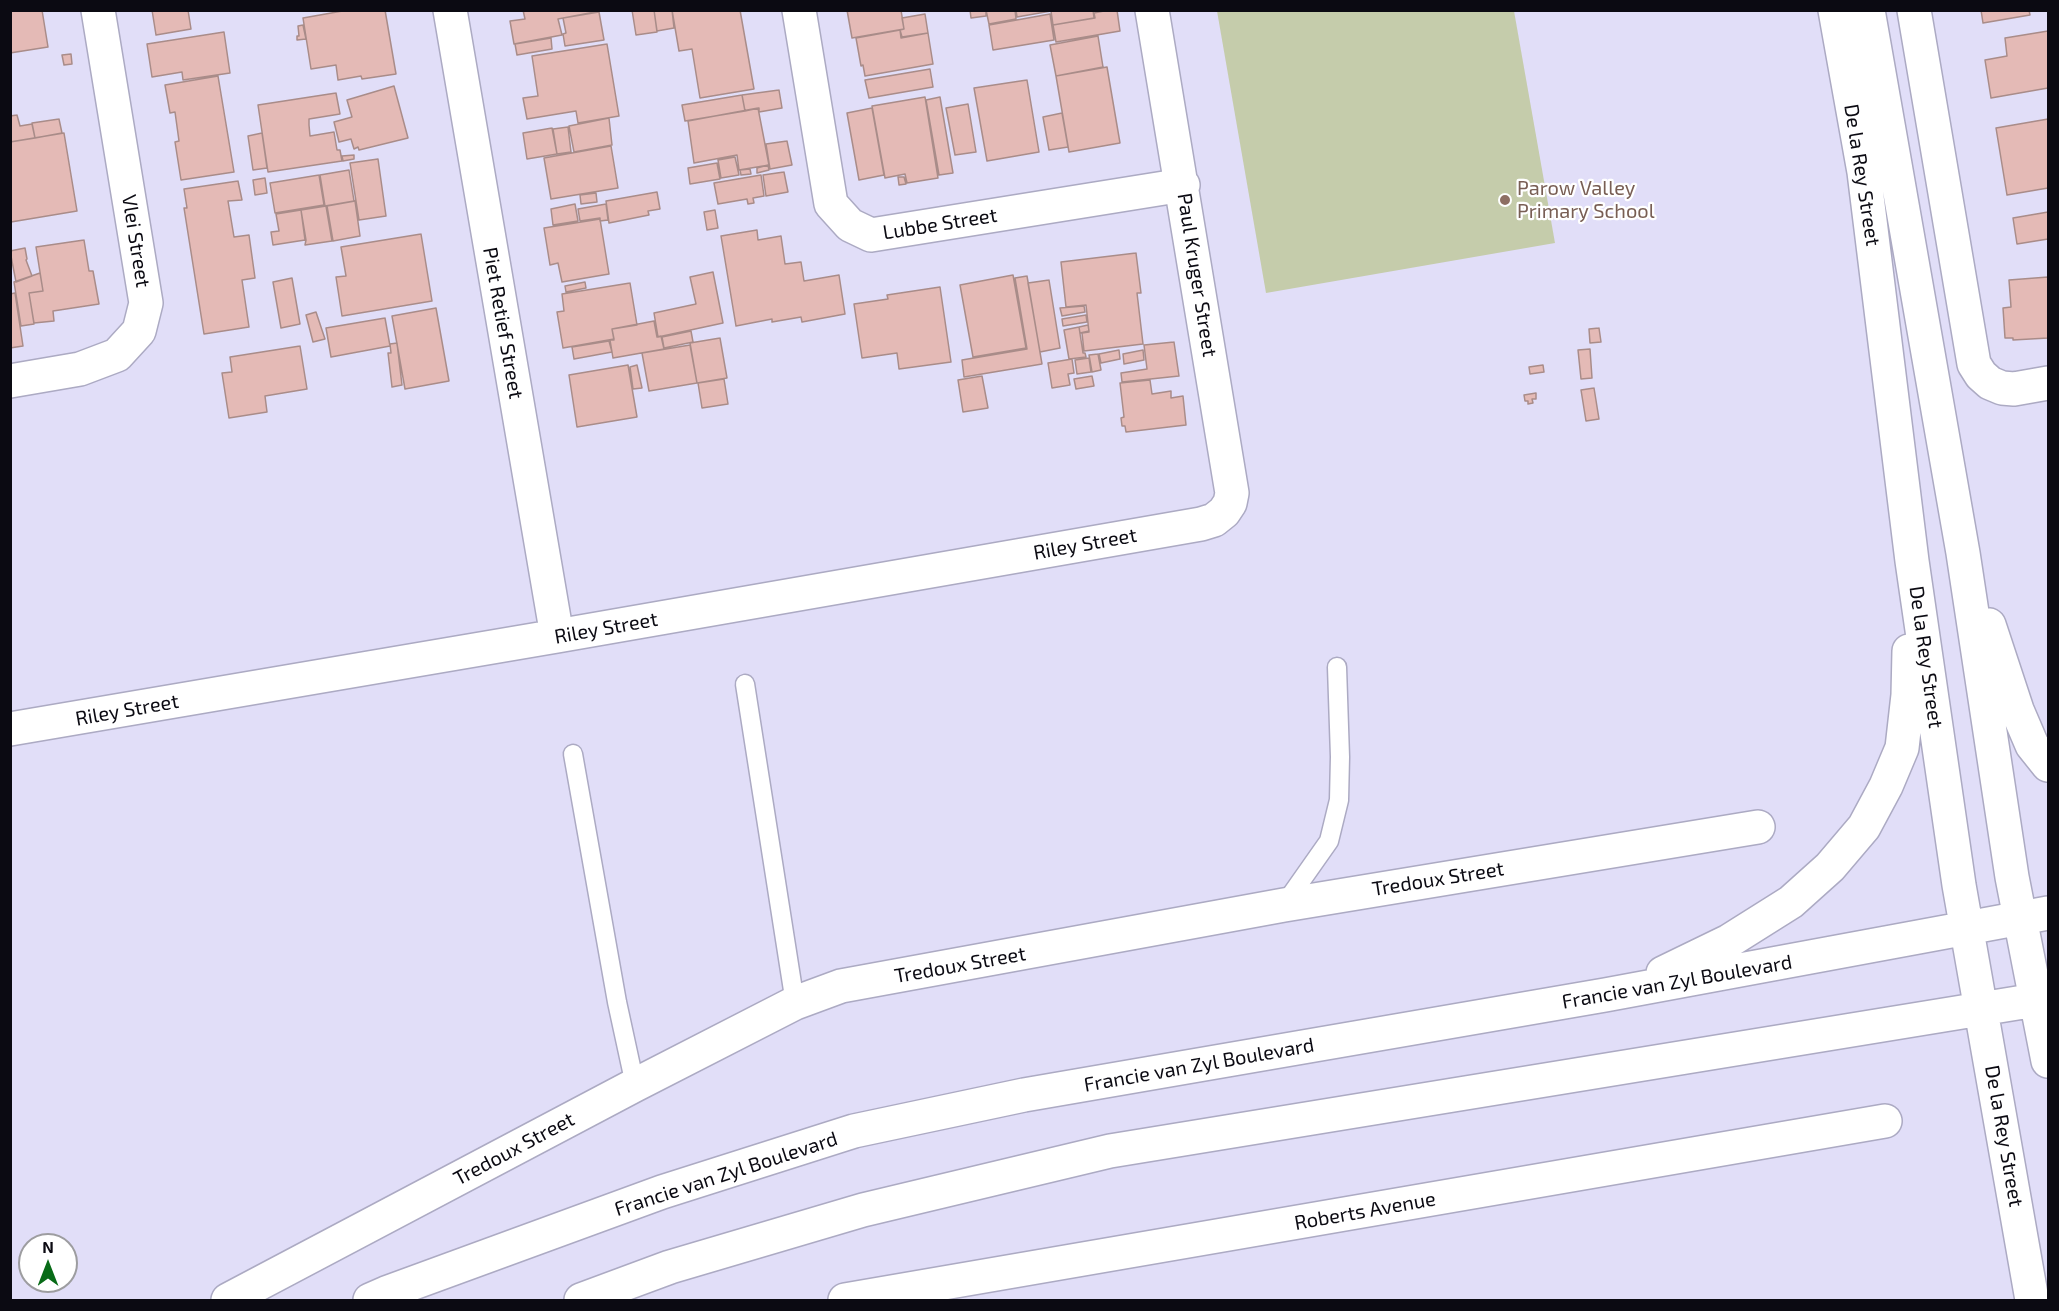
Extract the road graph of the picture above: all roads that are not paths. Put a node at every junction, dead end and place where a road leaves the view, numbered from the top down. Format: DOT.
graph roads {
  1 [pos="98,10"];
  2 [pos="450,10"];
  3 [pos="799,10"];
  4 [pos="1152,10"];
  5 [pos="1835,10"];
  6 [pos="1868,10"];
  7 [pos="1914,10"];
  8 [pos="1183,185"];
  9 [pos="10,381"];
  10 [pos="2049,383"];
  11 [pos="1201,524"];
  12 [pos="1963,553"];
  13 [pos="1912,561"];
  14 [pos="556,636"];
  15 [pos="1337,667"];
  16 [pos="746,684"];
  17 [pos="10,729"];
  18 [pos="573,754"];
  19 [pos="2049,765"];
  20 [pos="1758,827"];
  21 [pos="1284,905"];
  22 [pos="2034,916"];
  23 [pos="1967,928"];
  24 [pos="1605,995"];
  25 [pos="2043,999"];
  26 [pos="795,1003"];
  27 [pos="1982,1008"];
  28 [pos="2049,1061"];
  29 [pos="635,1085"];
  30 [pos="1885,1121"];
  31 [pos="228,1300"];
  32 [pos="370,1300"];
  33 [pos="581,1300"];
  34 [pos="845,1300"];
  35 [pos="2032,1300"];
  1 -- 9 [label="street, Vlei Street"];
  2 -- 14 [label="street, Piet Retief Street"];
  3 -- 8 [label="street, Lubbe Street"];
  4 -- 8 [label="street, Paul Kruger Street"];
  5 -- 13 [label="street, De la Rey Street"];
  6 -- 12 [label="street, De la Rey Street"];
  7 -- 10 [label="street"];
  8 -- 11 [label="street, Paul Kruger Street"];
  11 -- 14 [label="street, Riley Street"];
  12 -- 19 [label="street"];
  12 -- 22 [label="street, De la Rey Street"];
  13 -- 23 [label="street, De la Rey Street"];
  13 -- 24 [label="street"];
  14 -- 17 [label="street, Riley Street"];
  15 -- 21 [label="lane"];
  16 -- 26 [label="lane"];
  18 -- 29 [label="lane"];
  20 -- 21 [label="street, Tredoux Street"];
  21 -- 26 [label="street, Tredoux Street"];
  22 -- 23 [label="street, Francie van Zyl Boulevard"];
  22 -- 25 [label="street, De la Rey Street"];
  23 -- 24 [label="street, Francie van Zyl Boulevard"];
  23 -- 27 [label="street, De la Rey Street"];
  24 -- 32 [label="street, Francie van Zyl Boulevard"];
  25 -- 27 [label="street"];
  25 -- 28 [label="street, De la Rey Street"];
  26 -- 29 [label="street, Tredoux Street"];
  27 -- 33 [label="street"];
  27 -- 35 [label="street, De la Rey Street"];
  29 -- 31 [label="street, Tredoux Street"];
  30 -- 34 [label="street, Roberts Avenue"];
}
